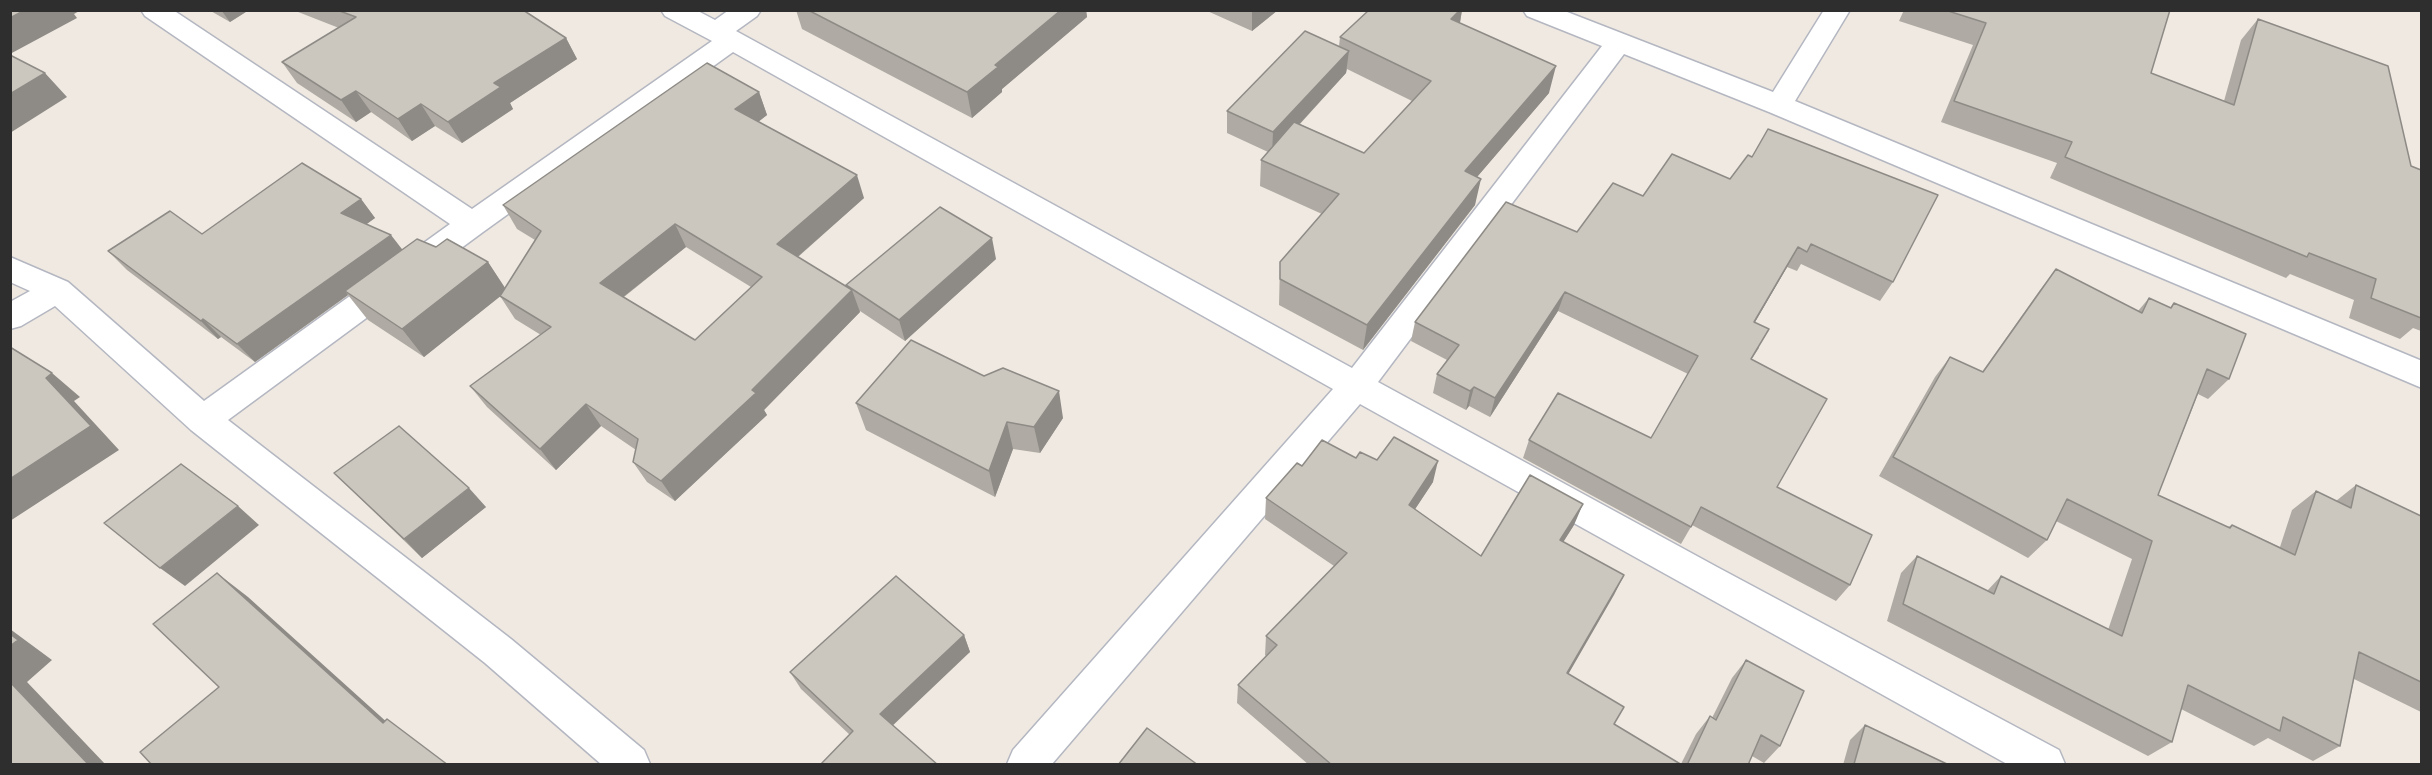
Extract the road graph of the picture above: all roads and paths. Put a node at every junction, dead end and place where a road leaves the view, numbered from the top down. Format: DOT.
graph roads {
  1 [pos="154,10"];
  2 [pos="674,10"];
  3 [pos="748,10"];
  4 [pos="1536,10"];
  5 [pos="1838,10"];
  6 [pos="724,36"];
  7 [pos="1618,44"];
  8 [pos="1779,105"];
  9 [pos="472,224"];
  10 [pos="10,268"];
  11 [pos="57,290"];
  12 [pos="10,317"];
  13 [pos="2421,375"];
  14 [pos="1356,385"];
  15 [pos="203,420"];
  16 [pos="630,765"];
  17 [pos="1027,765"];
  18 [pos="2045,765"];
  1 -- 9 [label="street"];
  2 -- 6 [label="street"];
  3 -- 6 [label="street"];
  4 -- 7 [label="street"];
  5 -- 8 [label="street"];
  6 -- 9 [label="street"];
  6 -- 14 [label="street"];
  7 -- 8 [label="street"];
  7 -- 14 [label="street"];
  8 -- 13 [label="street"];
  9 -- 15 [label="street"];
  10 -- 11 [label="street"];
  11 -- 12 [label="street"];
  11 -- 15 [label="street"];
  14 -- 17 [label="street"];
  14 -- 18 [label="street"];
  15 -- 16 [label="street"];
}
